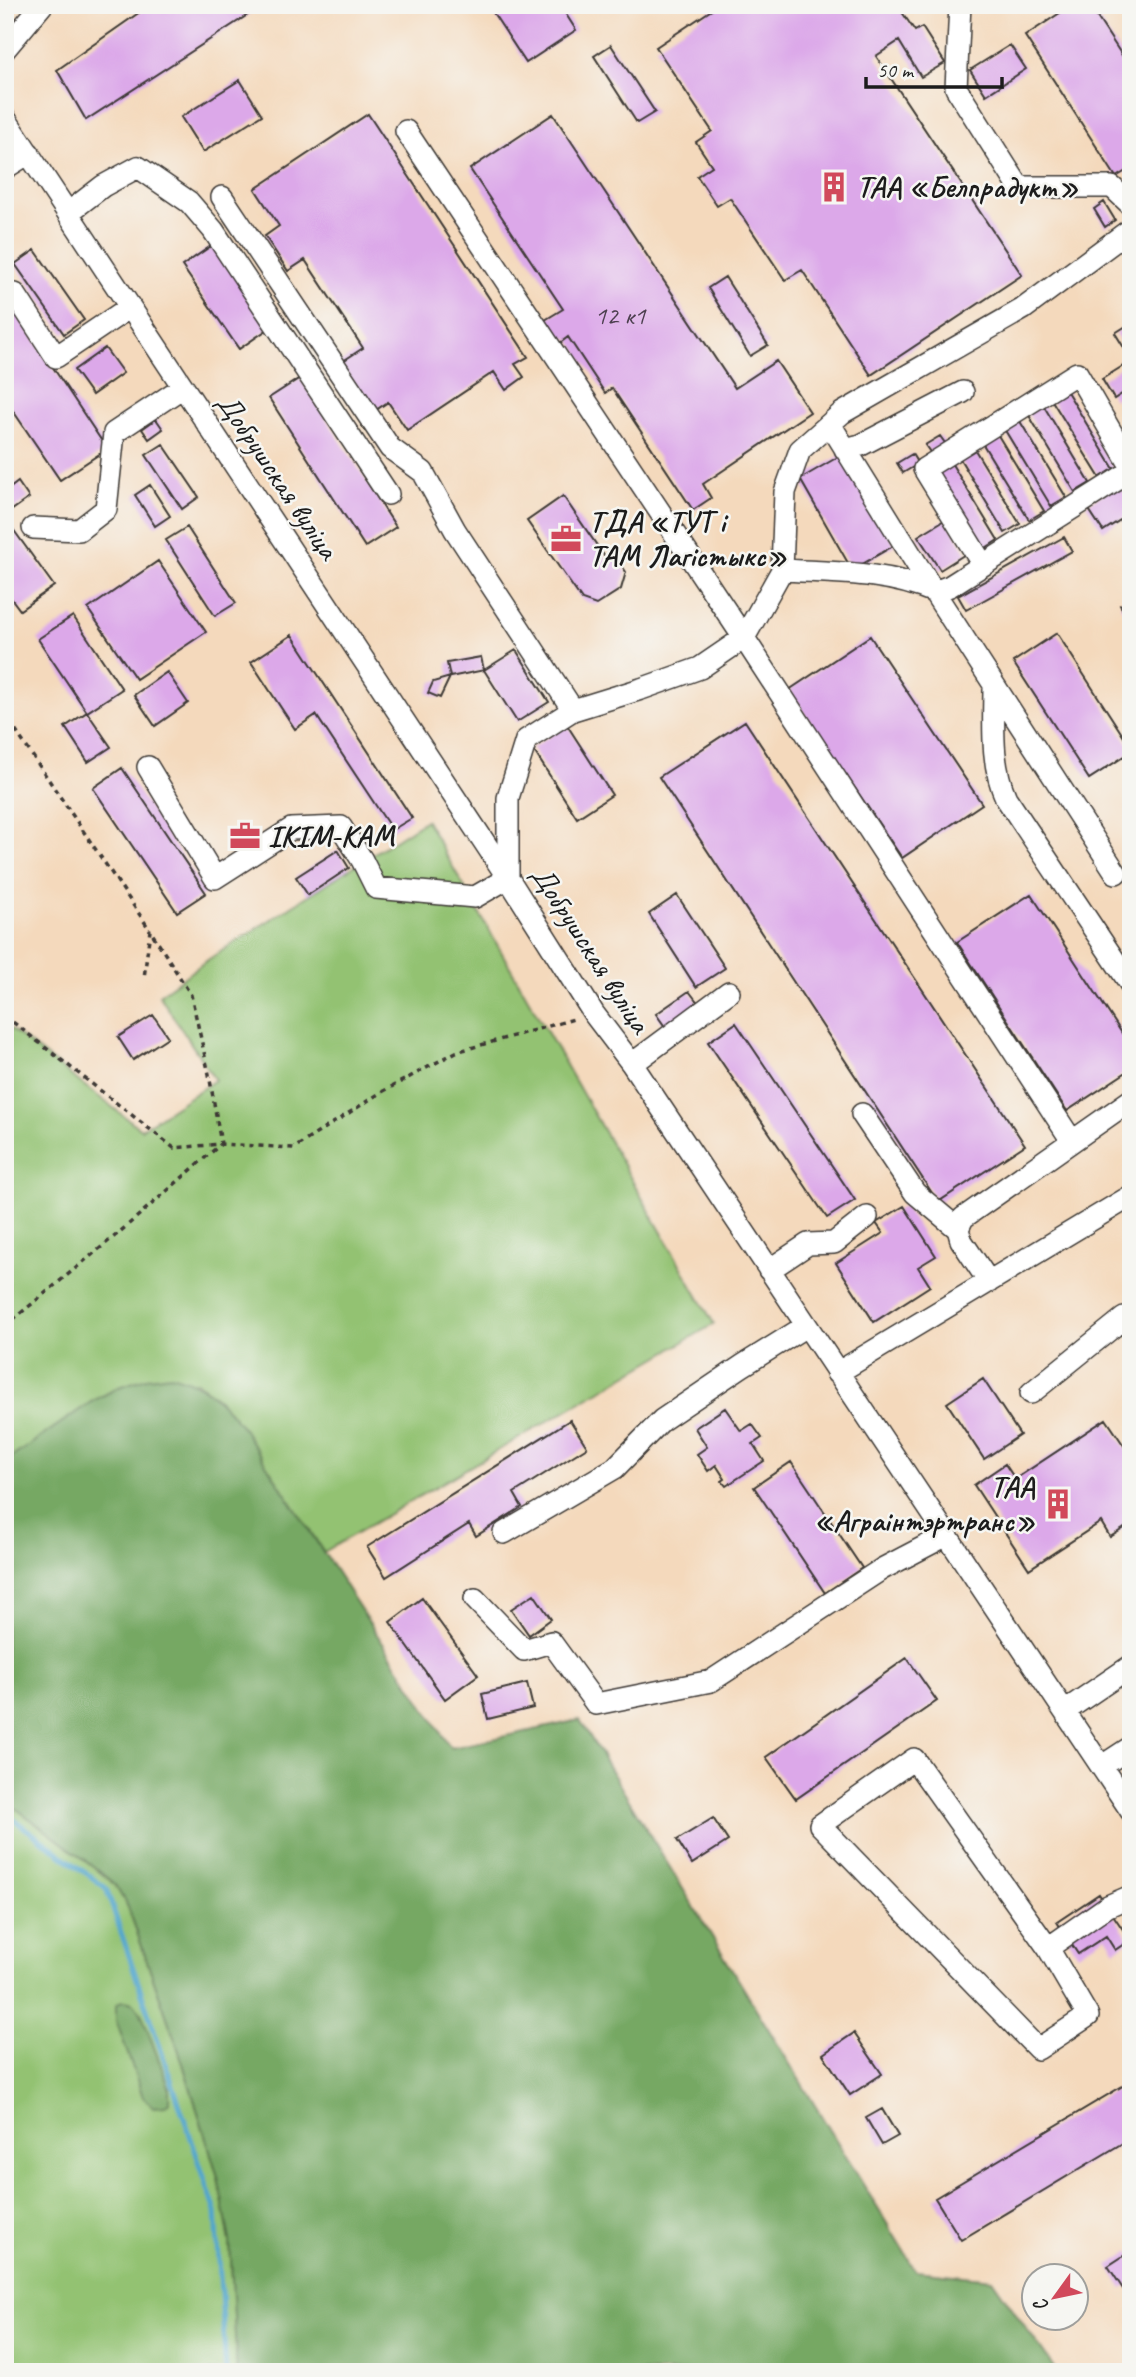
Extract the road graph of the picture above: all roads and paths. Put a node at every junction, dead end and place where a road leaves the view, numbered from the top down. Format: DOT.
graph roads {
  1 [pos="42,5"];
  2 [pos="960,5"];
  3 [pos="5,49"];
  4 [pos="5,118"];
  5 [pos="406,131"];
  6 [pos="29,153"];
  7 [pos="5,168"];
  8 [pos="222,197"];
  9 [pos="1131,205"];
  10 [pos="68,213"];
  11 [pos="1131,229"];
  12 [pos="15,294"];
  13 [pos="130,307"];
  14 [pos="183,387"];
  15 [pos="963,392"];
  16 [pos="830,424"];
  17 [pos="845,449"];
  18 [pos="1131,468"];
  19 [pos="388,494"];
  20 [pos="33,528"];
  21 [pos="983,565"];
  22 [pos="782,570"];
  23 [pos="934,592"];
  24 [pos="744,638"];
  25 [pos="994,685"];
  26 [pos="5,702"];
  27 [pos="573,710"];
  28 [pos="6,717"];
  29 [pos="148,767"];
  30 [pos="1116,873"];
  31 [pos="508,878"];
  32 [pos="150,929"];
  33 [pos="144,978"];
  34 [pos="1131,985"];
  35 [pos="729,992"];
  36 [pos="594,1014"];
  37 [pos="5,1016"];
  38 [pos="632,1064"];
  39 [pos="1131,1100"];
  40 [pos="862,1114"];
  41 [pos="1072,1141"];
  42 [pos="221,1144"];
  43 [pos="1131,1196"];
  44 [pos="866,1217"];
  45 [pos="958,1229"];
  46 [pos="769,1270"];
  47 [pos="989,1282"];
  48 [pos="5,1326"];
  49 [pos="806,1326"];
  50 [pos="1131,1329"];
  51 [pos="837,1373"];
  52 [pos="1031,1393"];
  53 [pos="504,1533"];
  54 [pos="947,1535"];
  55 [pos="475,1599"];
  56 [pos="1131,1666"];
  57 [pos="1065,1711"];
  58 [pos="1131,1746"];
  59 [pos="1102,1766"];
  60 [pos="1131,1811"];
  61 [pos="1131,1896"];
  62 [pos="1048,1948"];
  1 -- 3 [label="street"];
  2 -- 9 [label="street"];
  4 -- 6 [label="street, Добрушская вуліца"];
  5 -- 24 [label="street"];
  6 -- 7 [label="street"];
  6 -- 10 [label="street, Добрушская вуліца"];
  8 -- 27 [label="street"];
  10 -- 13 [label="street, Добрушская вуліца"];
  10 -- 19 [label="street"];
  11 -- 16 [label="street"];
  12 -- 13 [label="street"];
  13 -- 14 [label="street, Добрушская вуліца"];
  14 -- 20 [label="street"];
  14 -- 31 [label="street, Добрушская вуліца"];
  15 -- 17 [label="street"];
  16 -- 17 [label="street"];
  16 -- 22 [label="street"];
  17 -- 23 [label="street"];
  18 -- 21 [label="street"];
  18 -- 21 [label="street"];
  21 -- 23 [label="street"];
  22 -- 23 [label="street"];
  22 -- 24 [label="street"];
  23 -- 25 [label="street"];
  24 -- 27 [label="street"];
  24 -- 41 [label="street"];
  25 -- 30 [label="street"];
  25 -- 34 [label="street"];
  26 -- 28 [label="path"];
  27 -- 31 [label="street"];
  28 -- 32 [label="path"];
  29 -- 31 [label="street"];
  31 -- 36 [label="street, Добрушская вуліца"];
  32 -- 33 [label="path"];
  32 -- 42 [label="path"];
  35 -- 38 [label="street"];
  36 -- 38 [label="street, Добрушская вуліца"];
  36 -- 42 [label="path"];
  37 -- 42 [label="path"];
  38 -- 46 [label="street, Добрушская вуліца"];
  39 -- 41 [label="street"];
  40 -- 45 [label="street"];
  41 -- 45 [label="street"];
  42 -- 48 [label="path"];
  43 -- 47 [label="street"];
  44 -- 46 [label="street"];
  45 -- 47 [label="street"];
  46 -- 49 [label="street, Добрушская вуліца"];
  47 -- 51 [label="street"];
  49 -- 51 [label="street, Добрушская вуліца"];
  49 -- 53 [label="street"];
  50 -- 52 [label="street"];
  51 -- 54 [label="street, Добрушская вуліца"];
  54 -- 55 [label="street"];
  54 -- 57 [label="street, Добрушская вуліца"];
  56 -- 57 [label="street"];
  57 -- 59 [label="street, Добрушская вуліца"];
  58 -- 59 [label="street"];
  59 -- 60 [label="street, Добрушская вуліца"];
  61 -- 62 [label="street"];
  62 -- 62 [label="street"];
}
